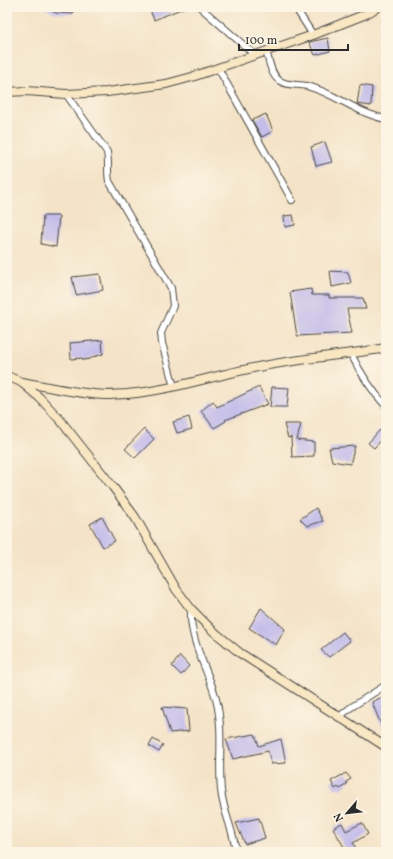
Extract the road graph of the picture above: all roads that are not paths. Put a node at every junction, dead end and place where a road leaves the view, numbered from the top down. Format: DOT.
graph roads {
  1 [pos="200,7"];
  2 [pos="295,7"];
  3 [pos="378,7"];
  4 [pos="313,35"];
  5 [pos="266,51"];
  6 [pos="255,55"];
  7 [pos="218,68"];
  8 [pos="7,92"];
  9 [pos="66,94"];
  10 [pos="386,119"];
  11 [pos="292,200"];
  12 [pos="386,348"];
  13 [pos="351,354"];
  14 [pos="7,376"];
  15 [pos="20,382"];
  16 [pos="174,387"];
  17 [pos="386,406"];
  18 [pos="191,609"];
  19 [pos="386,685"];
  20 [pos="339,717"];
  21 [pos="386,747"];
  22 [pos="236,852"];
  1 -- 6 [label="street"];
  2 -- 4 [label="street"];
  3 -- 4 [label="street"];
  4 -- 5 [label="street"];
  5 -- 6 [label="street"];
  5 -- 10 [label="street"];
  6 -- 7 [label="street"];
  7 -- 9 [label="street"];
  7 -- 11 [label="street"];
  8 -- 9 [label="street"];
  9 -- 16 [label="street"];
  12 -- 13 [label="street"];
  13 -- 16 [label="street"];
  13 -- 17 [label="street"];
  14 -- 15 [label="street"];
  15 -- 16 [label="street"];
  15 -- 18 [label="street"];
  18 -- 20 [label="street"];
  18 -- 22 [label="street"];
  19 -- 20 [label="street"];
  20 -- 21 [label="street"];
}
